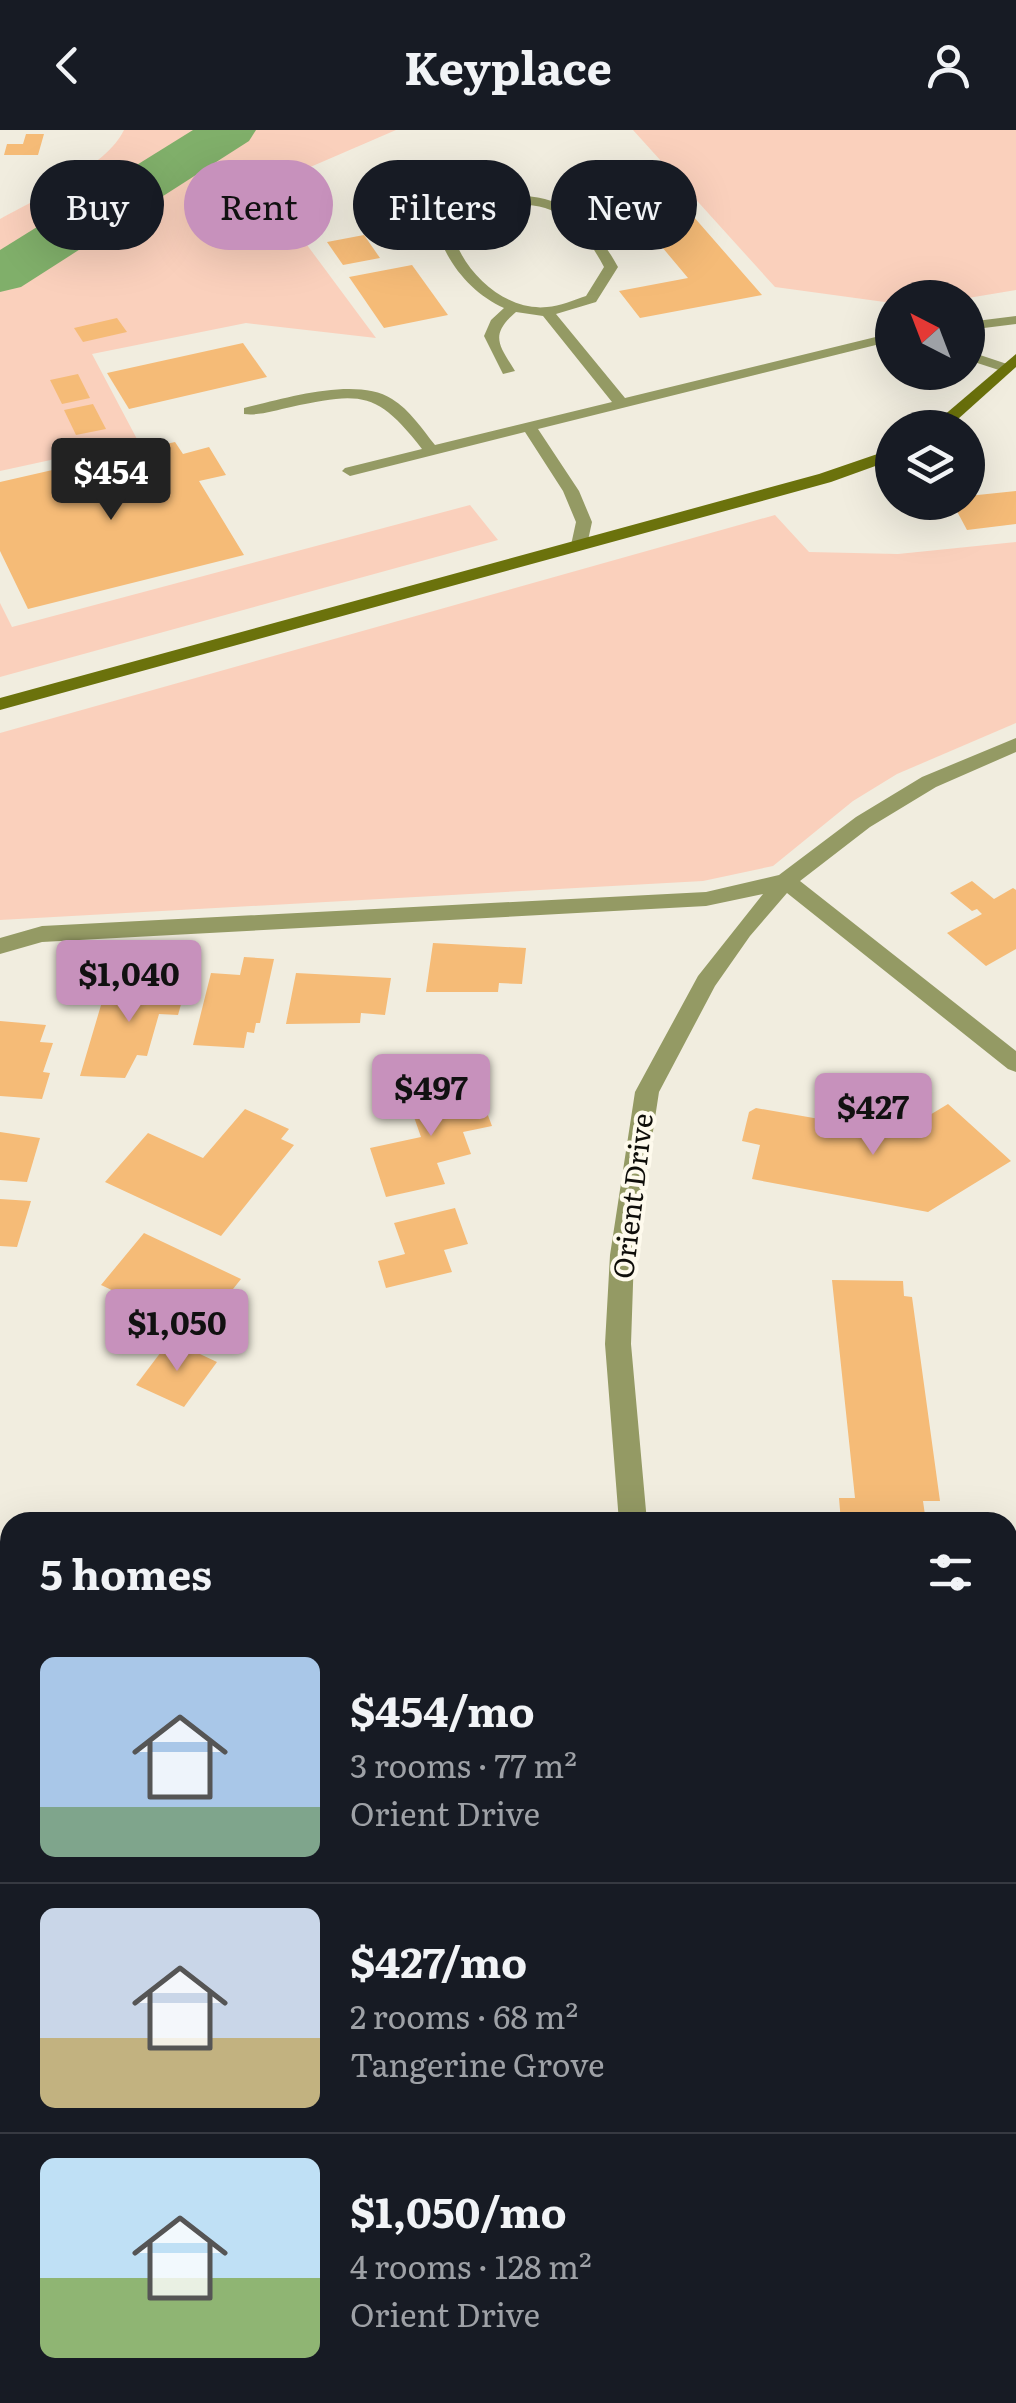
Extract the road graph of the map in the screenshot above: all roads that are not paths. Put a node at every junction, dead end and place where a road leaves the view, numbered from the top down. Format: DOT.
graph roads {
  1 [pos="513,307"];
  2 [pos="547,312"];
  3 [pos="1016,320"];
  4 [pos="985,324"];
  5 [pos="875,341"];
  6 [pos="985,359"];
  7 [pos="1010,364"];
  8 [pos="508,370"];
  9 [pos="622,404"];
  10 [pos="958,410"];
  11 [pos="249,411"];
  12 [pos="529,427"];
  13 [pos="432,451"];
  14 [pos="875,460"];
  15 [pos="350,471"];
  16 [pos="579,546"];
  17 [pos="0,704"];
  18 [pos="1016,744"];
  19 [pos="786,881"];
  20 [pos="0,946"];
  21 [pos="1016,1063"];
  22 [pos="632,1512"];
  1 -- 2 [label="lane"];
  1 -- 2 [label="lane"];
  1 -- 8 [label="lane"];
  2 -- 9 [label="lane"];
  3 -- 4 [label="lane"];
  5 -- 9 [label="lane"];
  6 -- 7 [label="lane"];
  7 -- 10 [label="street"];
  9 -- 12 [label="lane"];
  11 -- 13 [label="lane"];
  12 -- 13 [label="lane"];
  12 -- 16 [label="lane"];
  13 -- 15 [label="lane"];
  14 -- 16 [label="street"];
  16 -- 17 [label="street"];
  18 -- 19 [label="street, Orient Drive"];
  19 -- 20 [label="street"];
  19 -- 21 [label="street"];
  19 -- 22 [label="street, Orient Drive"];
}
